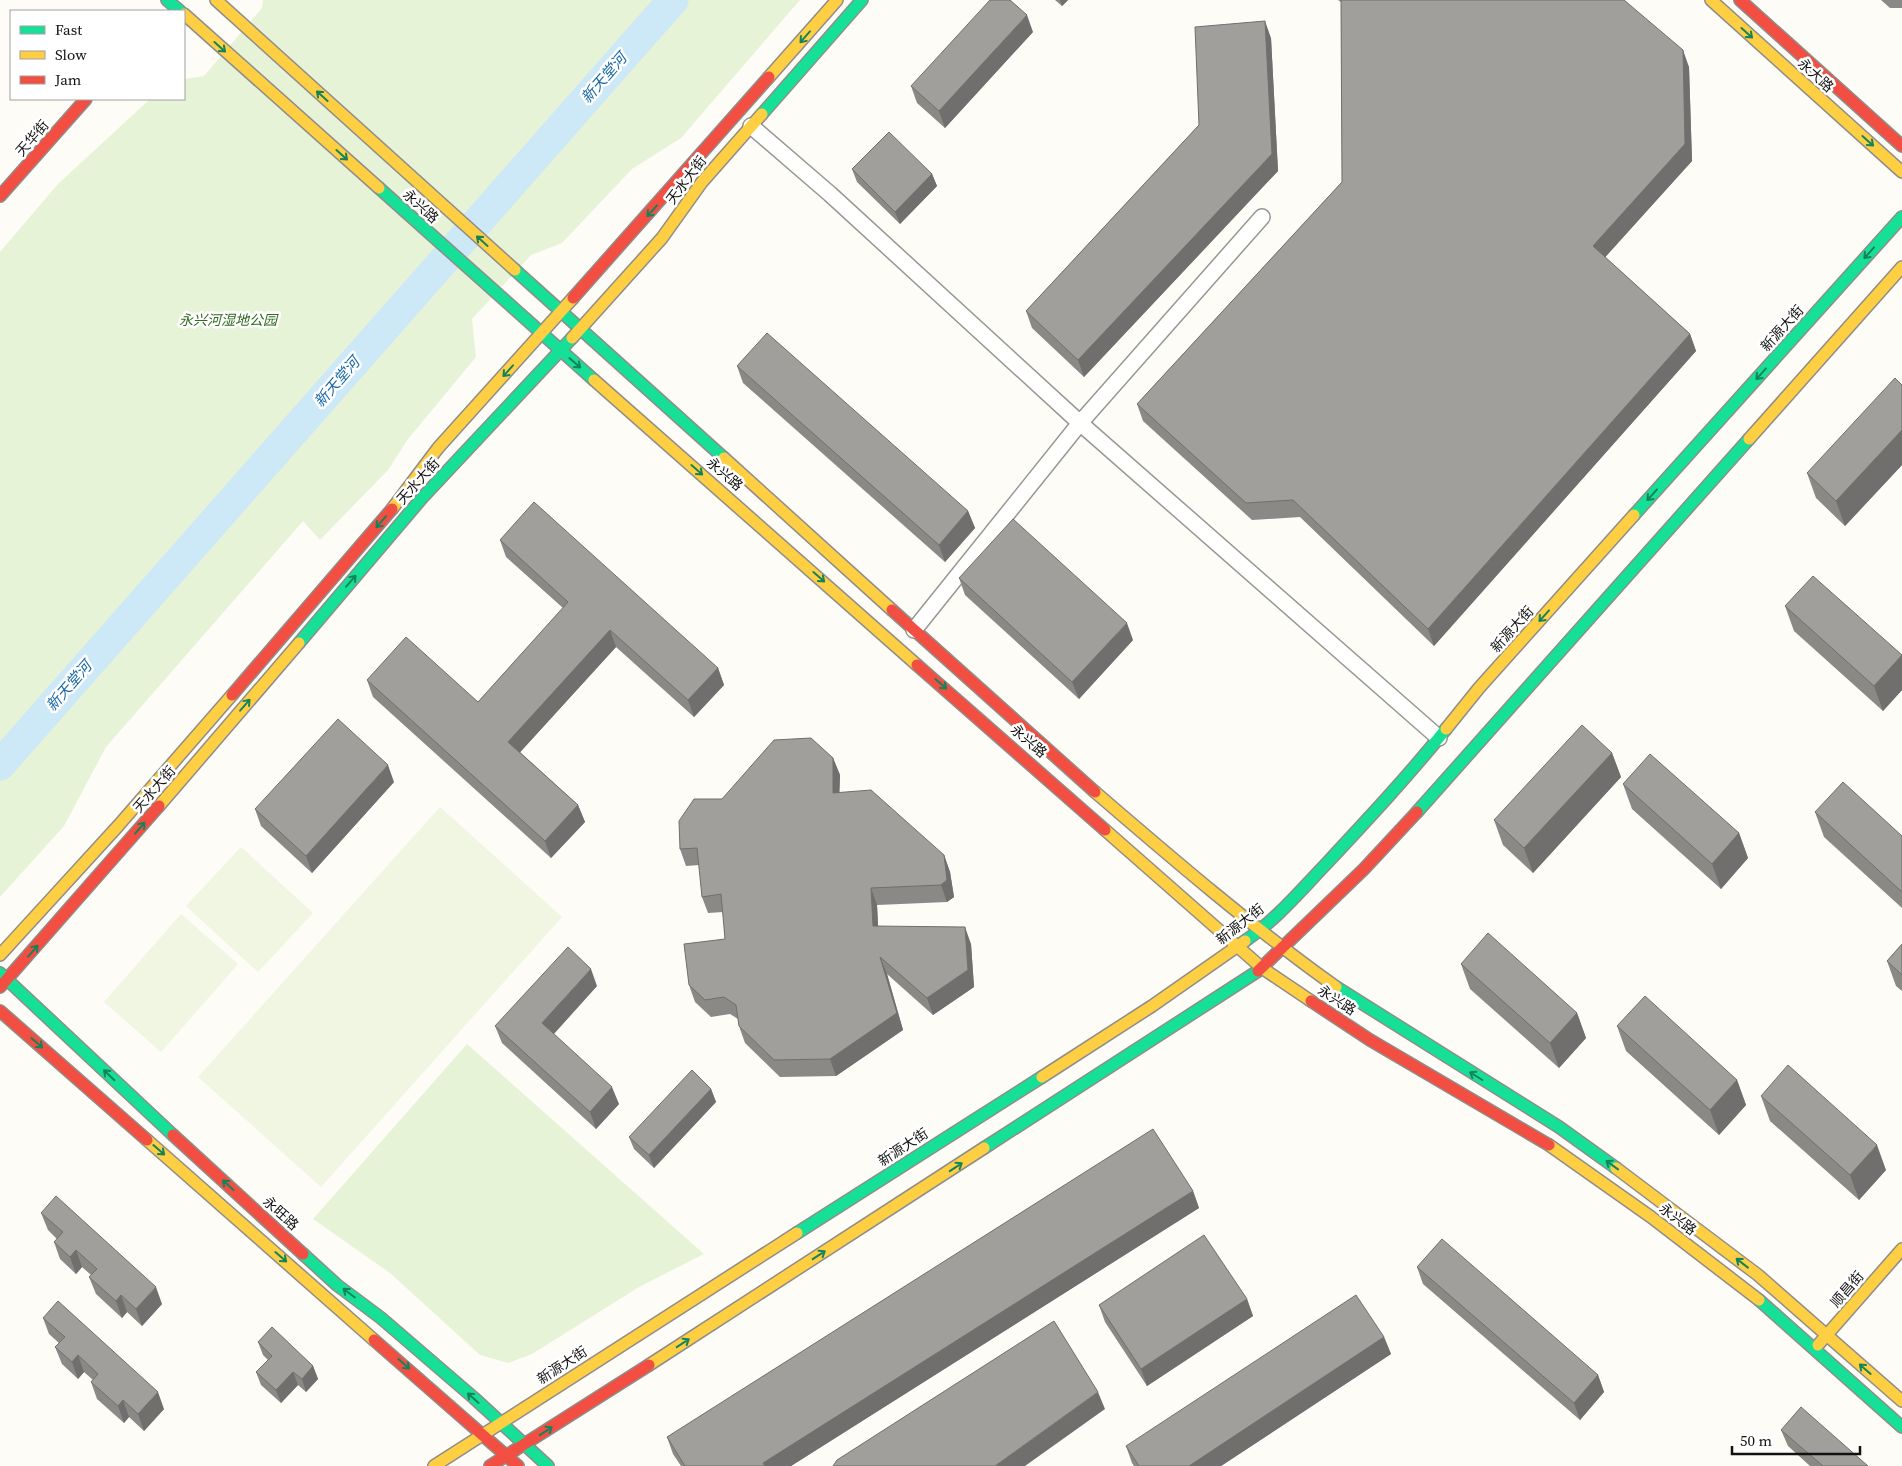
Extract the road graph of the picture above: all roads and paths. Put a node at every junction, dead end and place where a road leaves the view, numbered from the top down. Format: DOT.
graph roads {
  1 [pos="216,0"];
  2 [pos="837,0"];
  3 [pos="862,0"];
  4 [pos="1711,0"];
  5 [pos="1740,0"];
  6 [pos="185,15"];
  7 [pos="85,100"];
  8 [pos="752,126"];
  9 [pos="1902,146"];
  10 [pos="1902,172"];
  11 [pos="0,196"];
  12 [pos="1262,217"];
  13 [pos="1902,217"];
  14 [pos="1902,267"];
  15 [pos="561,312"];
  16 [pos="580,330"];
  17 [pos="542,334"];
  18 [pos="561,350"];
  19 [pos="1080,423"];
  20 [pos="914,630"];
  21 [pos="1439,738"];
  22 [pos="1261,930"];
  23 [pos="1238,946"];
  24 [pos="1281,948"];
  25 [pos="0,955"];
  26 [pos="1262,968"];
  27 [pos="3,980"];
  28 [pos="0,1011"];
  29 [pos="1902,1249"];
  30 [pos="1826,1335"];
  31 [pos="1814,1349"];
  32 [pos="1902,1401"];
  33 [pos="499,1422"];
  34 [pos="1902,1427"];
  35 [pos="483,1434"];
  36 [pos="525,1445"];
  37 [pos="507,1456"];
  38 [pos="434,1466"];
  39 [pos="490,1466"];
  40 [pos="518,1466"];
  41 [pos="548,1466"];
  15 -- 1 [label="main road, 永兴路, one-way"];
  2 -- 15 [label="main road, 天水大街, one-way"];
  3 -- 8 [label="main road, 天水大街"];
  4 -- 10 [label="main road, 永大路, one-way"];
  5 -- 9 [label="main road, 永大路"];
  6 -- 17 [label="main road, 永兴路, one-way"];
  7 -- 11 [label="main road, 天华街"];
  8 -- 16 [label="main road, 天水大街"];
  8 -- 19 [label="street"];
  12 -- 19 [label="street"];
  13 -- 21 [label="main road, 新源大街, one-way"];
  14 -- 24 [label="main road"];
  15 -- 16 [label="main road, 永兴路"];
  15 -- 17 [label="main road, 天水大街"];
  16 -- 18 [label="main road, 天水大街"];
  16 -- 20 [label="main road, 永兴路"];
  17 -- 18 [label="main road, 永兴路"];
  17 -- 25 [label="main road, 天水大街, one-way"];
  18 -- 23 [label="main road, 永兴路, one-way"];
  27 -- 18 [label="main road, 天水大街, one-way"];
  19 -- 20 [label="street"];
  19 -- 21 [label="street"];
  20 -- 22 [label="main road, 永兴路"];
  21 -- 22 [label="main road, 新源大街"];
  22 -- 23 [label="main road, 新源大街"];
  22 -- 24 [label="main road, 永兴路"];
  23 -- 26 [label="main road, 永兴路"];
  23 -- 33 [label="main road, 新源大街"];
  24 -- 26 [label="main road"];
  30 -- 24 [label="main road, 永兴路, one-way"];
  26 -- 31 [label="main road, 永兴路"];
  36 -- 26 [label="main road, one-way"];
  33 -- 27 [label="main road, 永旺路, one-way"];
  28 -- 35 [label="main road, one-way"];
  29 -- 30 [label="main road, 顺昌街"];
  30 -- 31 [label="main road, 顺昌街"];
  32 -- 30 [label="main road, 永兴路, one-way"];
  31 -- 34 [label="main road, 永兴路"];
  33 -- 35 [label="main road, 新源大街"];
  33 -- 36 [label="main road, 永旺路"];
  35 -- 37 [label="main road"];
  35 -- 38 [label="main road, 新源大街"];
  36 -- 37 [label="main road"];
  36 -- 41 [label="main road, 永旺路"];
  37 -- 39 [label="main road"];
  37 -- 40 [label="main road"];
}
